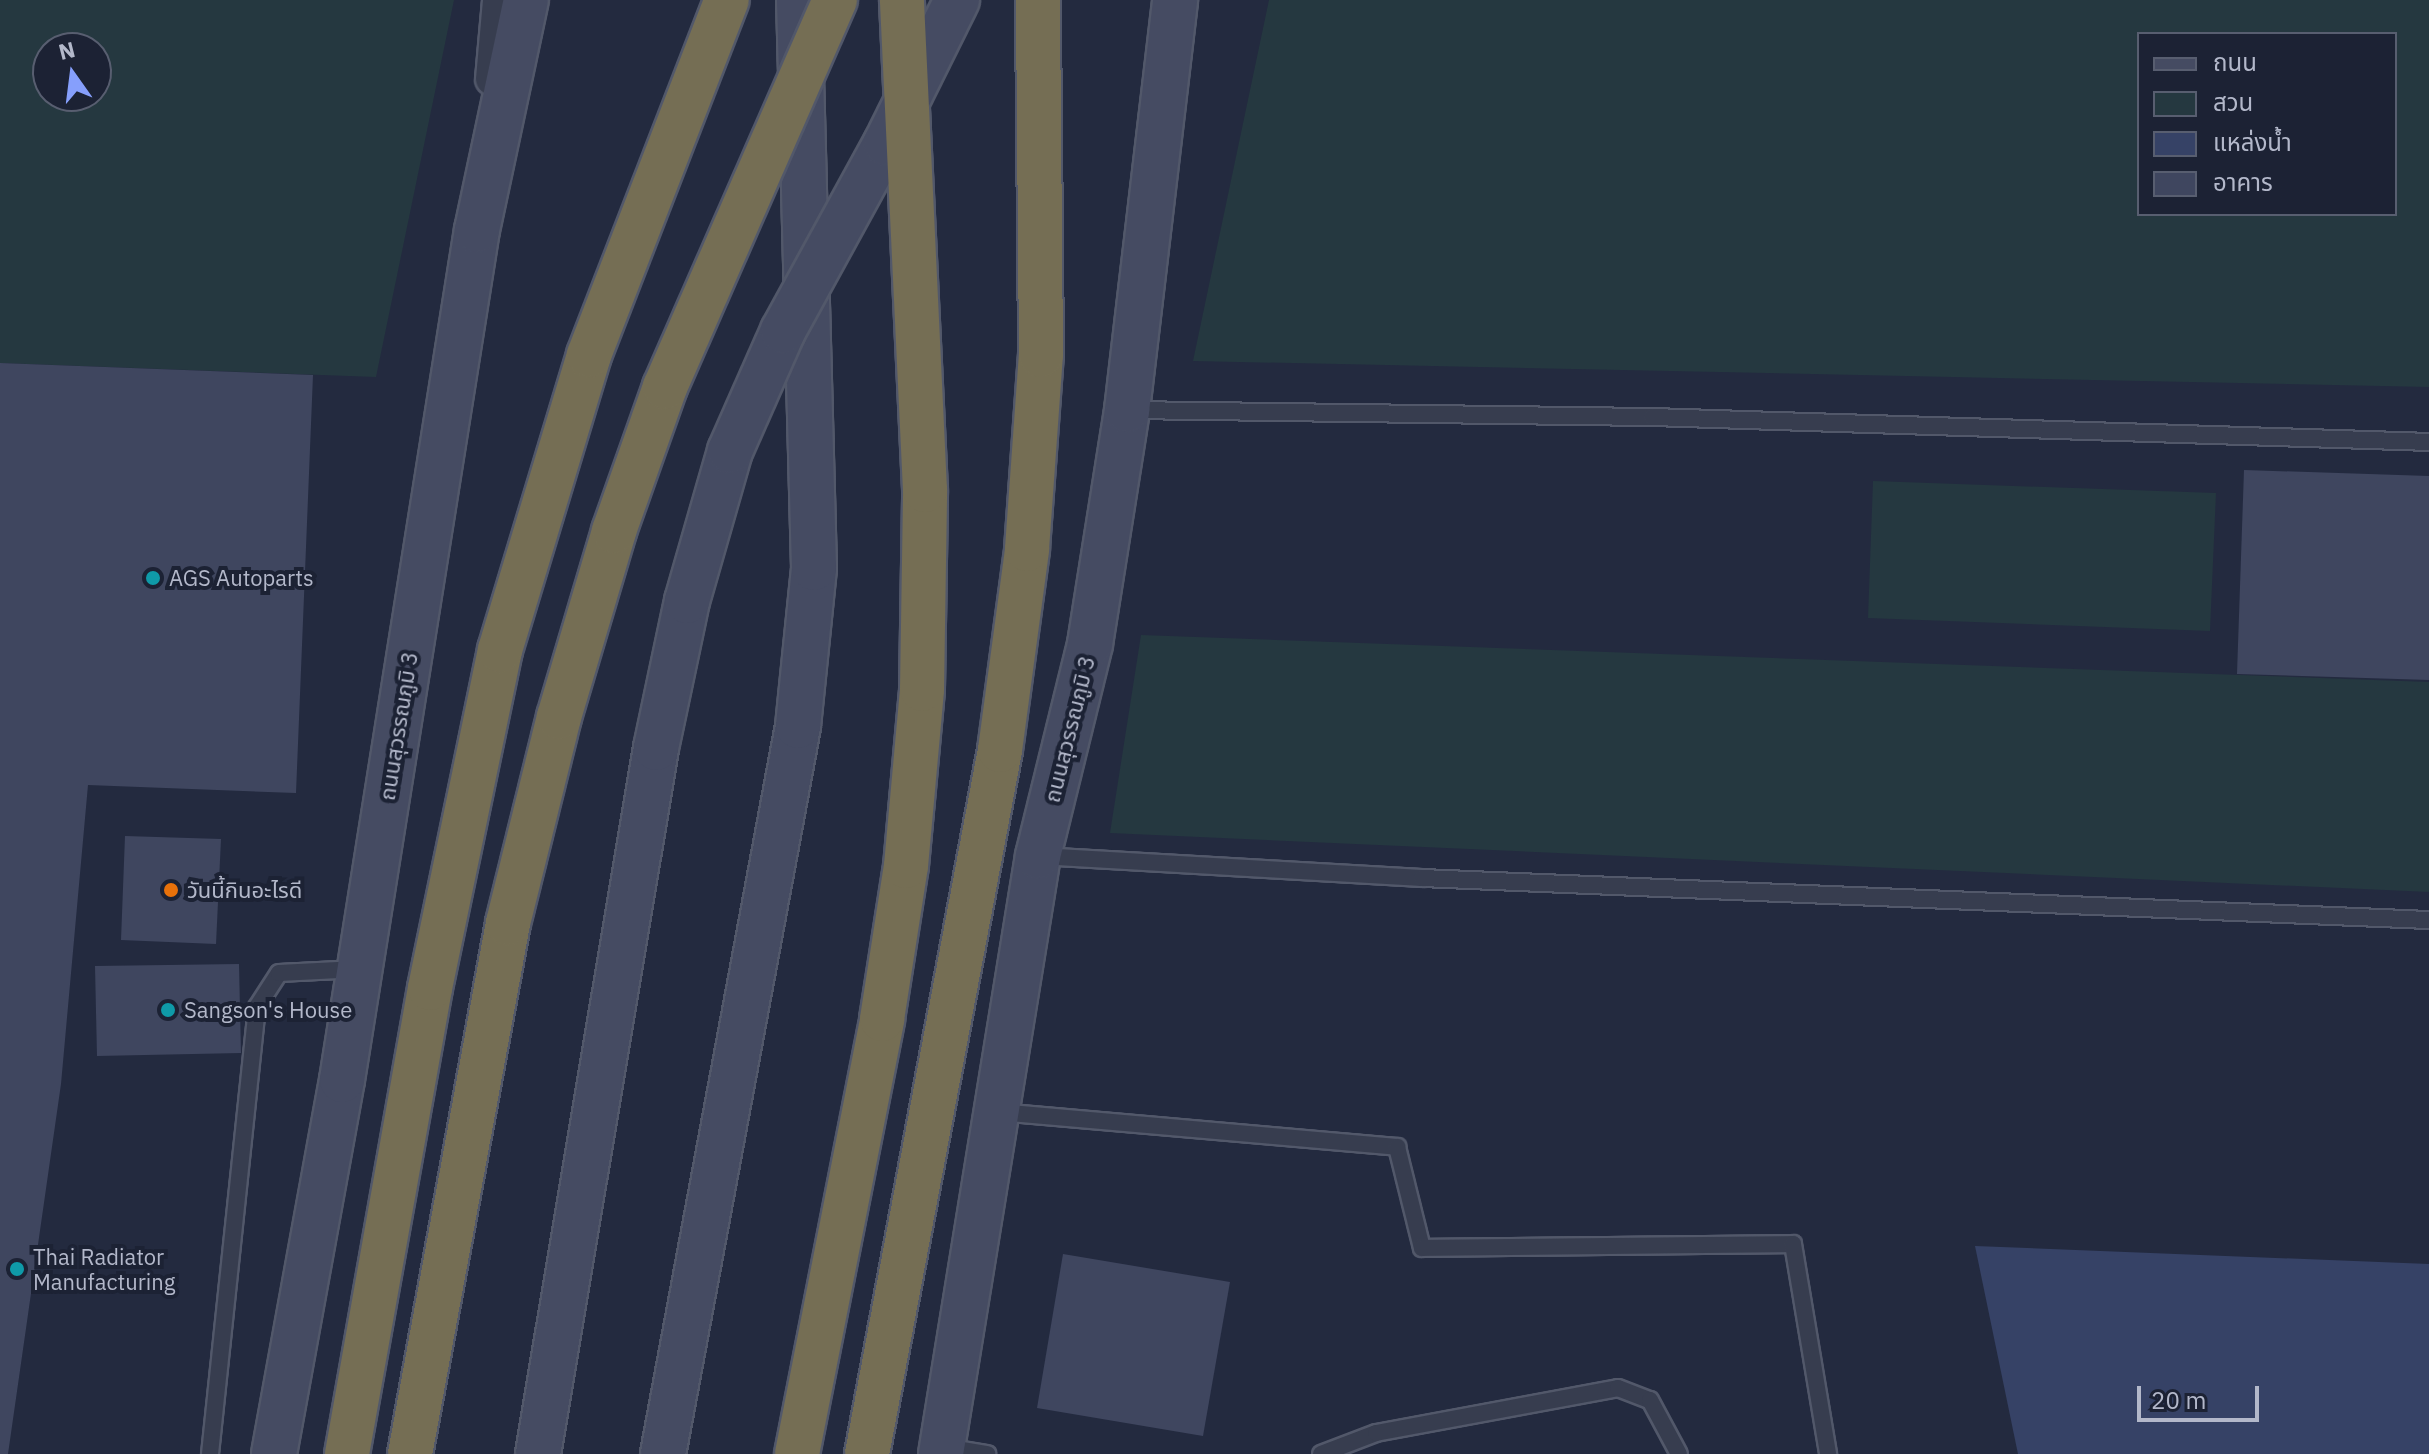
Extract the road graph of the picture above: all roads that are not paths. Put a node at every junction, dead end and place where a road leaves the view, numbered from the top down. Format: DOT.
graph roads {
  1 [pos="499,0"];
  2 [pos="526,0"];
  3 [pos="727,0"];
  4 [pos="799,0"];
  5 [pos="835,0"];
  6 [pos="902,0"];
  7 [pos="957,0"];
  8 [pos="1038,0"];
  9 [pos="1175,0"];
  10 [pos="1182,0"];
  11 [pos="1160,102"];
  12 [pos="477,230"];
  13 [pos="1127,410"];
  14 [pos="2429,442"];
  15 [pos="1038,856"];
  16 [pos="2429,920"];
  17 [pos="359,969"];
  18 [pos="997,1112"];
  19 [pos="666,1434"];
  20 [pos="941,1450"];
  21 [pos="210,1454"];
  22 [pos="274,1454"];
  23 [pos="347,1454"];
  24 [pos="410,1454"];
  25 [pos="538,1454"];
  26 [pos="797,1454"];
  27 [pos="867,1454"];
  28 [pos="987,1454"];
  29 [pos="1321,1454"];
  30 [pos="1679,1454"];
  31 [pos="1828,1454"];
  1 -- 12 [label="street"];
  2 -- 12 [label="main road, ถนนสุวรรณภูมิ 3"];
  3 -- 23 [label="highway"];
  4 -- 19 [label="main road"];
  5 -- 24 [label="highway, bridge"];
  6 -- 26 [label="highway, bridge"];
  7 -- 25 [label="main road, bridge"];
  8 -- 27 [label="highway"];
  9 -- 11 [label="main road, ถนนสุวรรณภูมิ 3"];
  10 -- 11 [label="street"];
  11 -- 13 [label="main road, ถนนสุวรรณภูมิ 3"];
  12 -- 17 [label="main road, ถนนสุวรรณภูมิ 3"];
  13 -- 14 [label="lane"];
  13 -- 15 [label="main road, ถนนสุวรรณภูมิ 3"];
  15 -- 16 [label="lane"];
  15 -- 18 [label="main road, ถนนสุวรรณภูมิ 3"];
  17 -- 21 [label="lane"];
  17 -- 22 [label="main road, ถนนสุวรรณภูมิ 3"];
  18 -- 20 [label="main road, ถนนสุวรรณภูมิ 3"];
  18 -- 31 [label="lane"];
  20 -- 28 [label="lane"];
  29 -- 30 [label="lane"];
}
